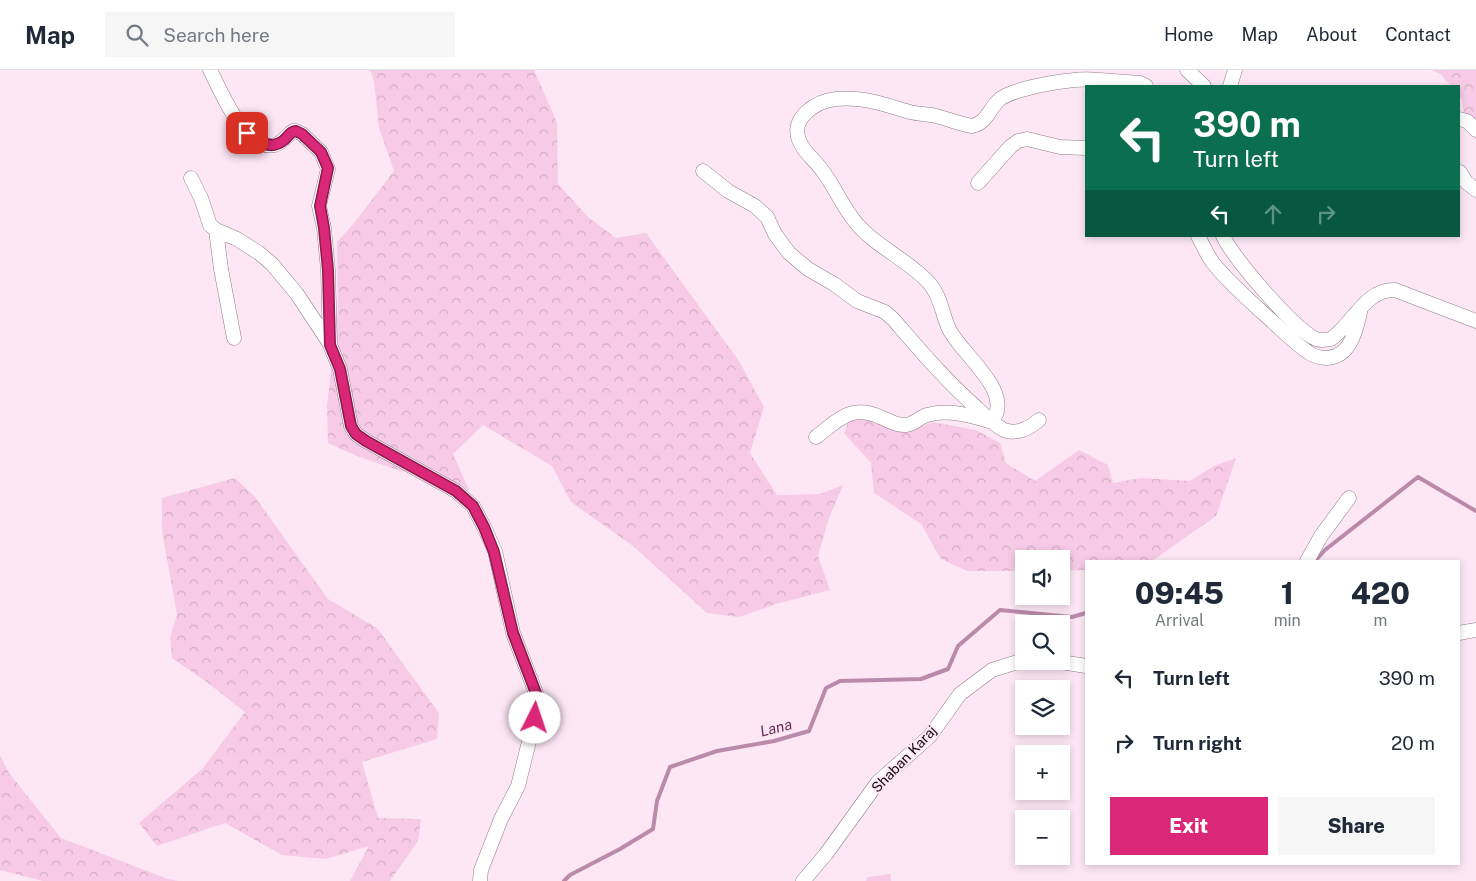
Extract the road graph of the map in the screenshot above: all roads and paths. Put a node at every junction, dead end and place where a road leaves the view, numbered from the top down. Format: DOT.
graph roads {
  1 [pos="210,70"];
  2 [pos="1187,70"];
  3 [pos="1235,70"];
  4 [pos="1104,83"];
  5 [pos="1144,85"];
  6 [pos="1203,85"];
  7 [pos="1230,85"];
  8 [pos="1460,119"];
  9 [pos="1476,130"];
  10 [pos="1085,148"];
  11 [pos="703,171"];
  12 [pos="1460,172"];
  13 [pos="191,178"];
  14 [pos="978,183"];
  15 [pos="1476,190"];
  16 [pos="216,230"];
  17 [pos="1199,237"];
  18 [pos="1224,237"];
  19 [pos="1361,308"];
  20 [pos="1476,321"];
  21 [pos="234,338"];
  22 [pos="330,345"];
  23 [pos="1039,420"];
  24 [pos="992,421"];
  25 [pos="816,438"];
  26 [pos="1349,498"];
  27 [pos="1308,560"];
  28 [pos="1476,630"];
  29 [pos="1460,633"];
  30 [pos="1015,663"];
  31 [pos="1070,663"];
  32 [pos="1085,666"];
  33 [pos="480,881"];
  34 [pos="803,881"];
  1 -- 22 [label="street"];
  2 -- 6 [label="street"];
  3 -- 7 [label="street"];
  4 -- 5 [label="street"];
  4 -- 24 [label="street"];
  8 -- 9 [label="street"];
  10 -- 14 [label="street"];
  11 -- 24 [label="street"];
  12 -- 15 [label="street"];
  13 -- 16 [label="street"];
  16 -- 21 [label="street"];
  16 -- 22 [label="street"];
  17 -- 19 [label="street"];
  18 -- 19 [label="street"];
  19 -- 20 [label="street"];
  22 -- 33 [label="street"];
  23 -- 24 [label="street"];
  24 -- 25 [label="street"];
  26 -- 27 [label="street"];
  28 -- 29 [label="street"];
  30 -- 34 [label="street, Shaban Karaj"];
  31 -- 32 [label="street"];
}
